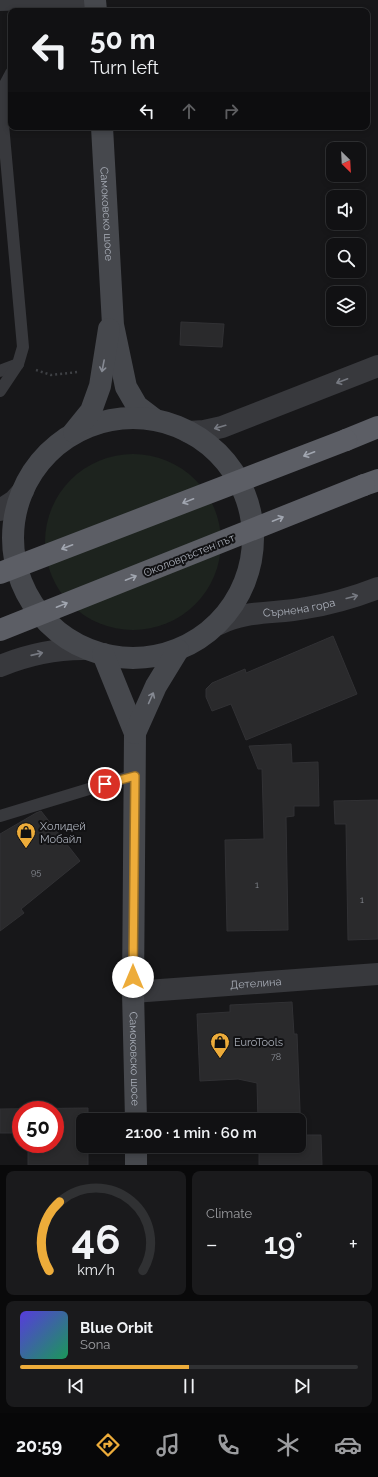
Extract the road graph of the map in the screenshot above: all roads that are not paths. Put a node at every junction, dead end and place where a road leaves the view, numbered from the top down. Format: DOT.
graph roads {
  1 [pos="95,4"];
  2 [pos="0,5"];
  3 [pos="8,79"];
  4 [pos="102,130"];
  5 [pos="111,300"];
  6 [pos="18,364"];
  7 [pos="378,366"];
  8 [pos="0,371"];
  9 [pos="0,391"];
  10 [pos="154,419"];
  11 [pos="378,427"];
  12 [pos="188,432"];
  13 [pos="72,435"];
  14 [pos="371,482"];
  15 [pos="23,491"];
  16 [pos="0,510"];
  17 [pos="0,573"];
  18 [pos="378,588"];
  19 [pos="219,624"];
  20 [pos="0,630"];
  21 [pos="178,650"];
  22 [pos="93,651"];
  23 [pos="0,666"];
  24 [pos="135,734"];
  25 [pos="135,776"];
  26 [pos="0,816"];
  27 [pos="378,974"];
  28 [pos="133,992"];
  29 [pos="136,1113"];
  30 [pos="136,1153"];
  31 [pos="136,1165"];
  1 -- 2 [label="lane"];
  3 -- 6 [label="lane"];
  4 -- 5 [label="main road, Самоковско шосе"];
  5 -- 10 [label="main road"];
  5 -- 13 [label="main road, one-way"];
  6 -- 8 [label="lane"];
  6 -- 9 [label="lane"];
  7 -- 12 [label="street, one-way"];
  10 -- 12 [label="main road"];
  10 -- 13 [label="main road"];
  11 -- 17 [label="highway, one-way, bridge"];
  12 -- 19 [label="main road"];
  13 -- 15 [label="main road"];
  20 -- 14 [label="highway, Околовръстен път, one-way, bridge"];
  15 -- 16 [label="street"];
  15 -- 22 [label="main road"];
  19 -- 18 [label="street, Сърнена гора, one-way"];
  19 -- 21 [label="main road"];
  21 -- 22 [label="main road"];
  24 -- 21 [label="main road, Самоковско шосе, one-way"];
  23 -- 22 [label="street, one-way"];
  22 -- 24 [label="main road, Самоковско шосе"];
  24 -- 25 [label="main road, Самоковско шосе"];
  25 -- 26 [label="lane"];
  25 -- 28 [label="main road, Самоковско шосе"];
  27 -- 28 [label="street, Детелина"];
  28 -- 29 [label="main road, Самоковско шосе"];
  30 -- 31 [label="main road"];
}
